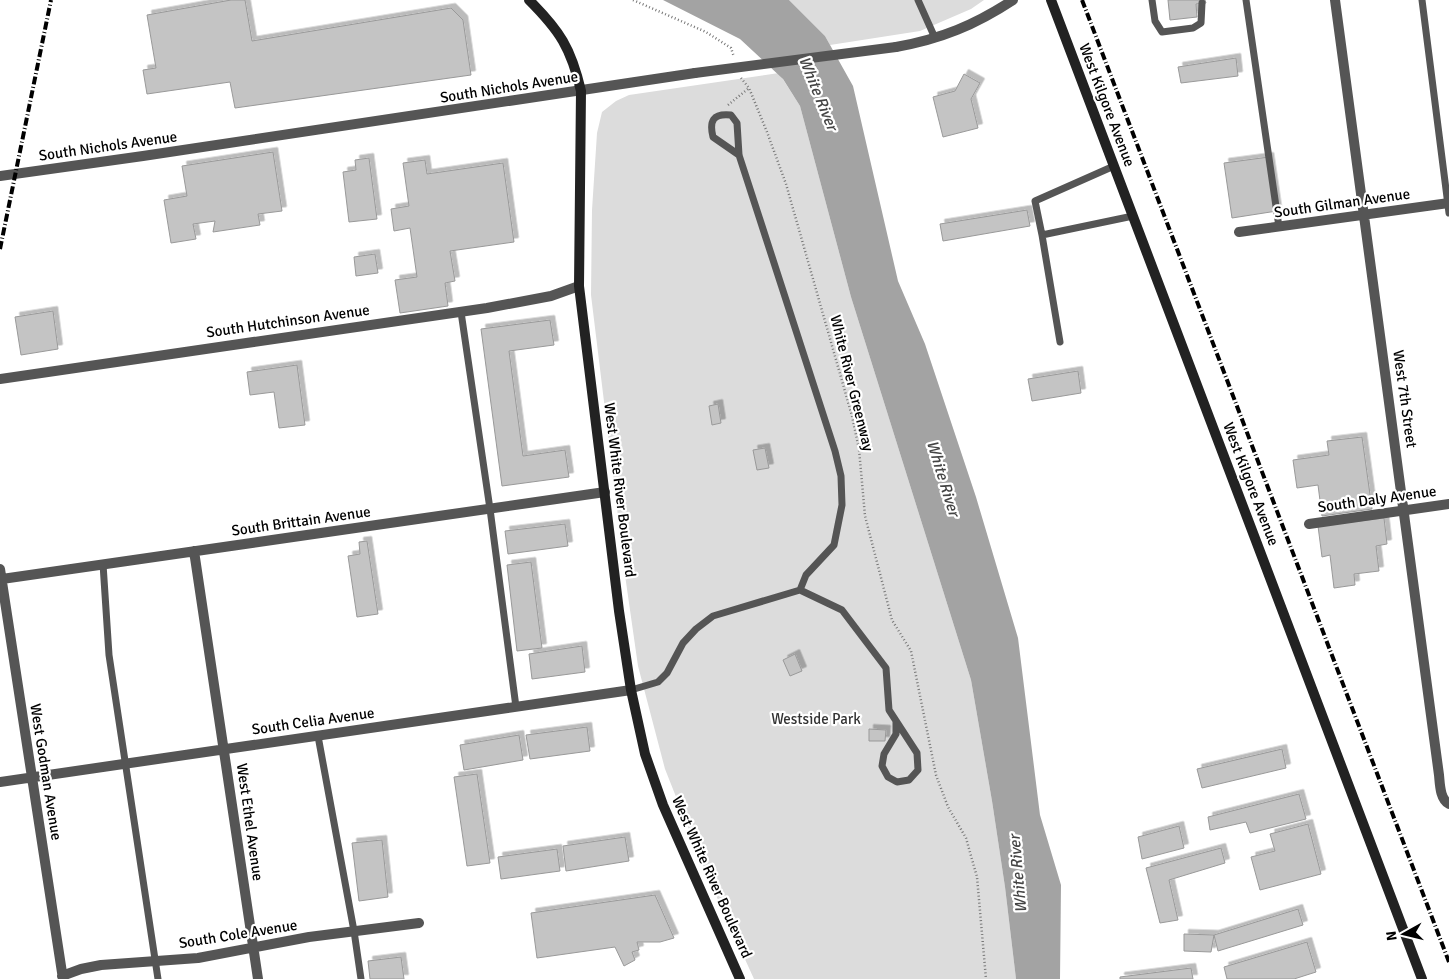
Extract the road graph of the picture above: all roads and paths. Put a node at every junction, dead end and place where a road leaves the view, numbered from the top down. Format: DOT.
graph roads {
  1 [pos="529,0"];
  2 [pos="633,0"];
  3 [pos="918,0"];
  4 [pos="1013,0"];
  5 [pos="1051,0"];
  6 [pos="1152,0"];
  7 [pos="1246,0"];
  8 [pos="1335,0"];
  9 [pos="1422,0"];
  10 [pos="1202,3"];
  11 [pos="935,38"];
  12 [pos="736,63"];
  13 [pos="739,70"];
  14 [pos="749,88"];
  15 [pos="581,91"];
  16 [pos="721,114"];
  17 [pos="739,155"];
  18 [pos="1114,166"];
  19 [pos="0,176"];
  20 [pos="1448,207"];
  21 [pos="1365,214"];
  22 [pos="1133,216"];
  23 [pos="1279,227"];
  24 [pos="1239,232"];
  25 [pos="1042,235"];
  26 [pos="579,286"];
  27 [pos="462,312"];
  28 [pos="1060,342"];
  29 [pos="0,379"];
  30 [pos="605,492"];
  31 [pos="1449,504"];
  32 [pos="490,509"];
  33 [pos="1404,510"];
  34 [pos="1308,524"];
  35 [pos="194,551"];
  36 [pos="103,564"];
  37 [pos="1,574"];
  38 [pos="800,590"];
  39 [pos="631,690"];
  40 [pos="516,707"];
  41 [pos="896,721"];
  42 [pos="318,736"];
  43 [pos="224,749"];
  44 [pos="126,764"];
  45 [pos="32,777"];
  46 [pos="0,782"];
  47 [pos="1446,803"];
  48 [pos="419,923"];
  49 [pos="354,931"];
  50 [pos="253,947"];
  51 [pos="155,961"];
  52 [pos="63,977"];
  53 [pos="158,979"];
  54 [pos="258,979"];
  55 [pos="361,979"];
  56 [pos="740,979"];
  57 [pos="986,979"];
  58 [pos="1422,979"];
  1 -- 15 [label="main road, West White River Boulevard"];
  2 -- 12 [label="path"];
  3 -- 11 [label="lane"];
  4 -- 11 [label="street, South Nichols Avenue"];
  5 -- 18 [label="main road, West Kilgore Avenue"];
  6 -- 10 [label="lane"];
  7 -- 23 [label="lane"];
  8 -- 21 [label="street, West 7th Street"];
  9 -- 20 [label="lane"];
  11 -- 15 [label="street, South Nichols Avenue, bridge"];
  13 -- 14 [label="path, White River Greenway"];
  14 -- 16 [label="path"];
  14 -- 57 [label="path, White River Greenway"];
  15 -- 19 [label="street, South Nichols Avenue"];
  15 -- 26 [label="main road, West White River Boulevard"];
  16 -- 17 [label="lane"];
  16 -- 17 [label="lane"];
  17 -- 38 [label="lane"];
  18 -- 22 [label="main road, West Kilgore Avenue"];
  18 -- 25 [label="lane"];
  20 -- 21 [label="street, South Gilman Avenue"];
  21 -- 23 [label="street, South Gilman Avenue"];
  21 -- 33 [label="street, West 7th Street"];
  22 -- 25 [label="lane"];
  22 -- 58 [label="main road, West Kilgore Avenue"];
  23 -- 24 [label="street, South Gilman Avenue"];
  25 -- 28 [label="lane"];
  26 -- 27 [label="street, South Hutchinson Avenue"];
  26 -- 30 [label="main road, West White River Boulevard"];
  27 -- 29 [label="street, South Hutchinson Avenue"];
  27 -- 32 [label="lane"];
  30 -- 32 [label="street, South Brittain Avenue"];
  30 -- 39 [label="main road, West White River Boulevard"];
  31 -- 33 [label="street, South Daly Avenue"];
  32 -- 35 [label="street, South Brittain Avenue"];
  32 -- 40 [label="lane"];
  33 -- 34 [label="street, South Daly Avenue"];
  33 -- 47 [label="street, West 7th Street"];
  35 -- 36 [label="street, South Brittain Avenue"];
  35 -- 43 [label="street, West Ethel Avenue"];
  36 -- 37 [label="street, South Brittain Avenue"];
  36 -- 44 [label="lane"];
  37 -- 45 [label="street, West Godman Avenue"];
  38 -- 39 [label="lane"];
  38 -- 41 [label="lane"];
  39 -- 40 [label="street, South Celia Avenue"];
  39 -- 56 [label="main road, West White River Boulevard"];
  40 -- 42 [label="street, South Celia Avenue"];
  41 -- 41 [label="lane"];
  42 -- 43 [label="street, South Celia Avenue"];
  42 -- 49 [label="lane"];
  43 -- 44 [label="street, South Celia Avenue"];
  43 -- 50 [label="street, West Ethel Avenue"];
  44 -- 45 [label="street, South Celia Avenue"];
  44 -- 51 [label="lane"];
  45 -- 46 [label="street, South Celia Avenue"];
  45 -- 52 [label="street, West Godman Avenue"];
  48 -- 49 [label="street, South Cole Avenue"];
  49 -- 50 [label="street, South Cole Avenue"];
  49 -- 55 [label="lane"];
  50 -- 51 [label="street, South Cole Avenue"];
  50 -- 54 [label="street, West Ethel Avenue"];
  51 -- 52 [label="street, South Cole Avenue"];
  51 -- 53 [label="lane"];
}
